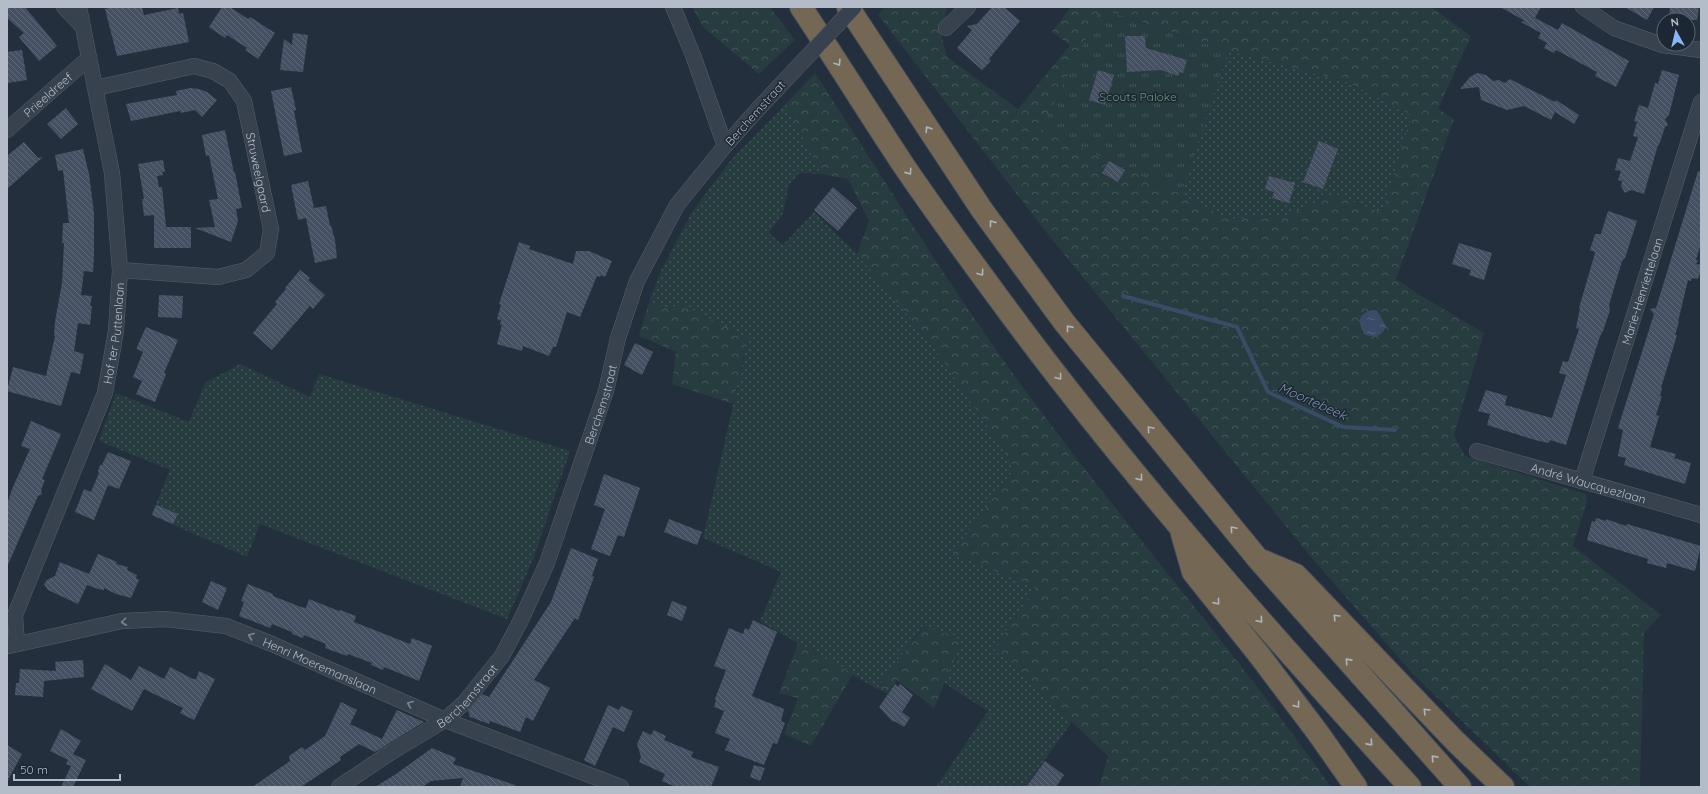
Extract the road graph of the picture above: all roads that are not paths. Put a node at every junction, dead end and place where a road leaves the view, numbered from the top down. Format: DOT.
graph roads {
  1 [pos="64,7"];
  2 [pos="79,7"];
  3 [pos="673,7"];
  4 [pos="801,7"];
  5 [pos="848,7"];
  6 [pos="854,7"];
  7 [pos="968,7"];
  8 [pos="1583,7"];
  9 [pos="83,27"];
  10 [pos="946,28"];
  11 [pos="1701,50"];
  12 [pos="89,58"];
  13 [pos="96,88"];
  14 [pos="1701,102"];
  15 [pos="7,130"];
  16 [pos="725,146"];
  17 [pos="120,270"];
  18 [pos="1477,451"];
  19 [pos="1582,481"];
  20 [pos="1701,515"];
  21 [pos="1180,527"];
  22 [pos="1258,559"];
  23 [pos="12,645"];
  24 [pos="445,720"];
  25 [pos="339,787"];
  26 [pos="621,787"];
  27 [pos="1356,787"];
  28 [pos="1410,787"];
  29 [pos="1460,787"];
  30 [pos="1503,787"];
  1 -- 9 [label="street"];
  2 -- 9 [label="street, Hof ter Puttenlaan"];
  3 -- 16 [label="street"];
  4 -- 21 [label="highway, one-way"];
  22 -- 5 [label="highway, one-way"];
  6 -- 16 [label="street, Berchemstraat, bridge"];
  7 -- 10 [label="street"];
  8 -- 11 [label="street"];
  9 -- 12 [label="street, Hof ter Puttenlaan"];
  12 -- 13 [label="street, Hof ter Puttenlaan"];
  12 -- 15 [label="street, Prieeldreef"];
  13 -- 17 [label="street, Hof ter Puttenlaan"];
  13 -- 17 [label="street, Struweelgaard"];
  14 -- 19 [label="street, Marie-Henriettelaan"];
  16 -- 24 [label="street, Berchemstraat"];
  17 -- 23 [label="street, Hof ter Puttenlaan"];
  18 -- 19 [label="street, André Waucquezlaan"];
  19 -- 20 [label="street, André Waucquezlaan"];
  21 -- 27 [label="highway, one-way"];
  21 -- 28 [label="highway, one-way"];
  29 -- 22 [label="highway, one-way"];
  30 -- 22 [label="highway, one-way"];
  24 -- 23 [label="street, Henri Moeremanslaan, one-way"];
  24 -- 25 [label="street, Berchemstraat"];
  24 -- 26 [label="street, Henri Moeremanslaan"];
}
